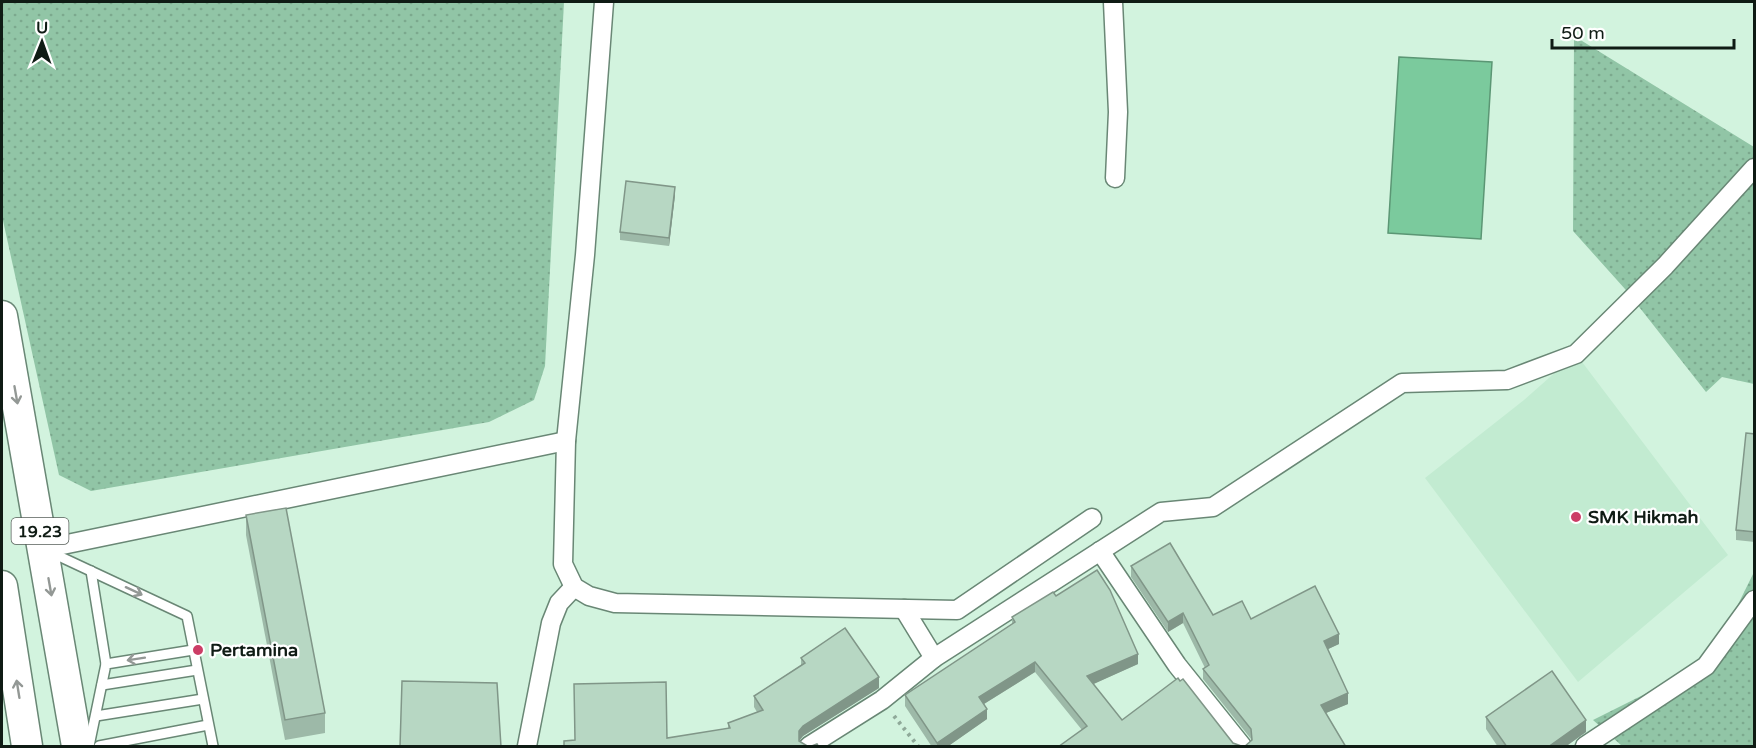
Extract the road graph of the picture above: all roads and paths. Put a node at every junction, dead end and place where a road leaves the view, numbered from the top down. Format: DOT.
graph roads {
  1 [pos="604,2"];
  2 [pos="1113,2"];
  3 [pos="1755,168"];
  4 [pos="1115,178"];
  5 [pos="2,316"];
  6 [pos="566,441"];
  7 [pos="1092,518"];
  8 [pos="43,549"];
  9 [pos="1100,551"];
  10 [pos="91,571"];
  11 [pos="2,586"];
  12 [pos="574,587"];
  13 [pos="1755,600"];
  14 [pos="904,609"];
  15 [pos="193,650"];
  16 [pos="934,658"];
  17 [pos="106,664"];
  18 [pos="197,670"];
  19 [pos="102,685"];
  20 [pos="203,699"];
  21 [pos="882,700"];
  22 [pos="96,716"];
  23 [pos="208,726"];
  24 [pos="27,747"];
  25 [pos="76,747"];
  26 [pos="89,747"];
  27 [pos="99,747"];
  28 [pos="213,747"];
  29 [pos="527,747"];
  30 [pos="809,747"];
  31 [pos="918,747"];
  32 [pos="1242,747"];
  33 [pos="1585,747"];
  1 -- 6 [label="street"];
  2 -- 4 [label="street"];
  3 -- 9 [label="street"];
  5 -- 8 [label="main road, 19.23, one-way"];
  6 -- 8 [label="street"];
  6 -- 12 [label="street"];
  7 -- 14 [label="street"];
  8 -- 10 [label="lane"];
  8 -- 25 [label="main road, 19.23, one-way"];
  9 -- 16 [label="street"];
  9 -- 32 [label="street"];
  10 -- 15 [label="lane, one-way"];
  10 -- 17 [label="lane"];
  24 -- 11 [label="main road, one-way"];
  12 -- 14 [label="street"];
  12 -- 29 [label="street"];
  13 -- 33 [label="street"];
  14 -- 16 [label="street"];
  15 -- 17 [label="lane, one-way"];
  15 -- 18 [label="lane"];
  16 -- 21 [label="street"];
  17 -- 19 [label="lane"];
  18 -- 19 [label="lane"];
  18 -- 20 [label="lane"];
  19 -- 22 [label="lane"];
  20 -- 22 [label="lane"];
  20 -- 23 [label="lane"];
  21 -- 30 [label="street"];
  21 -- 31 [label="path"];
  22 -- 26 [label="lane"];
  23 -- 27 [label="lane"];
  23 -- 28 [label="lane"];
}
